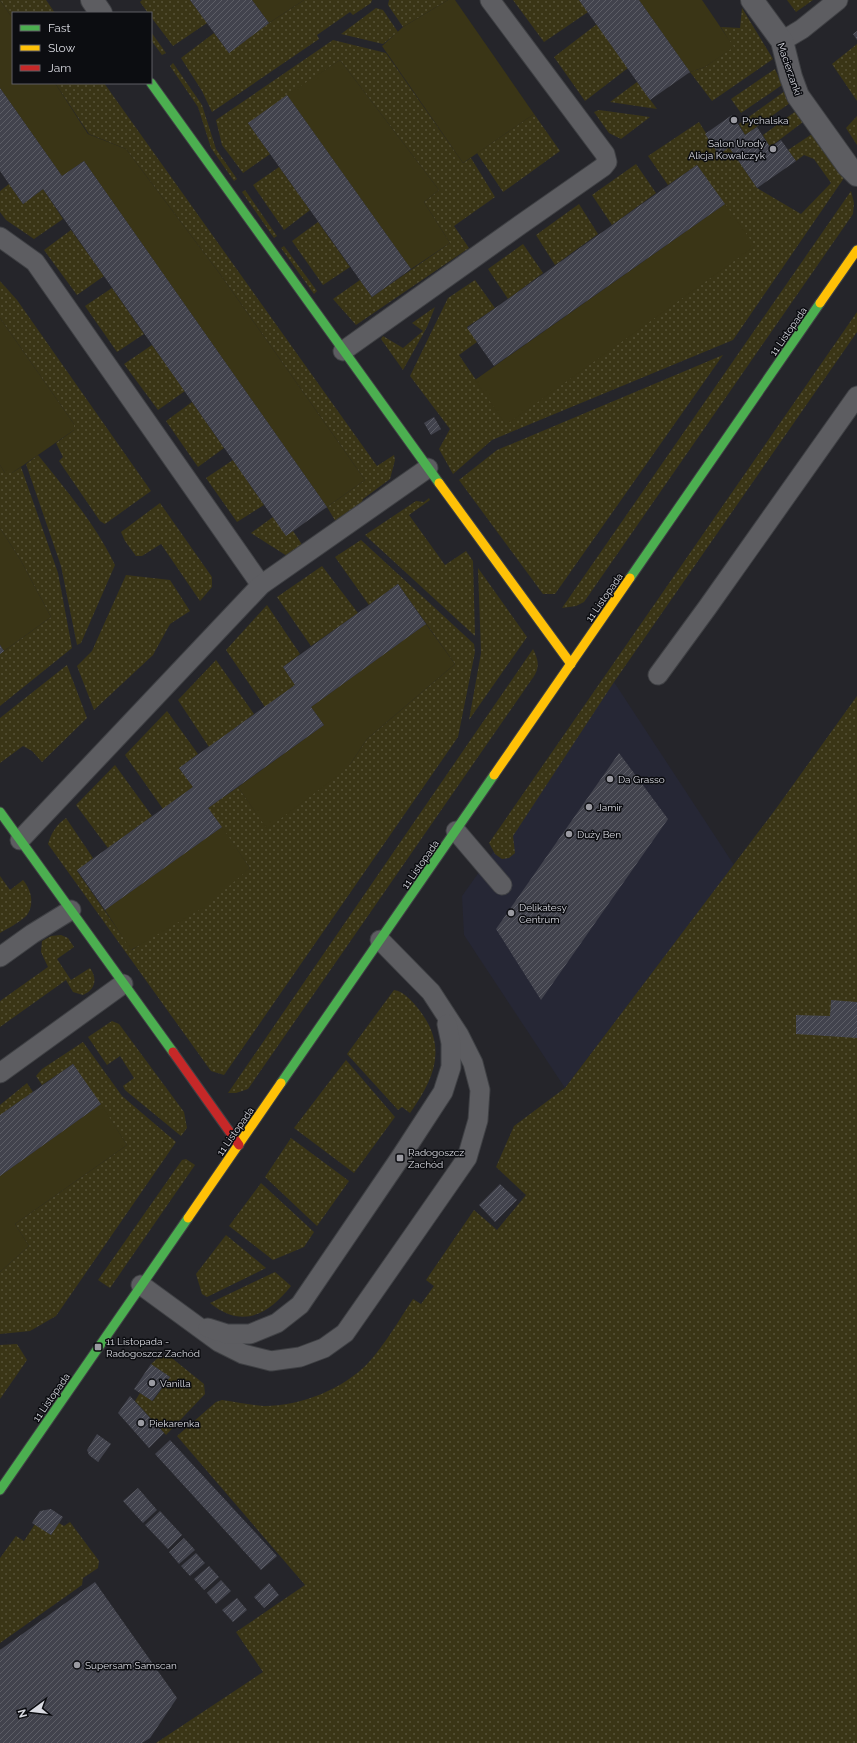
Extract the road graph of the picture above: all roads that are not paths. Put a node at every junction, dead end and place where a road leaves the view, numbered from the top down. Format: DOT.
graph roads {
  1 [pos="92,0"];
  2 [pos="490,0"];
  3 [pos="752,0"];
  4 [pos="838,0"];
  5 [pos="100,12"];
  6 [pos="782,41"];
  7 [pos="152,84"];
  8 [pos="857,176"];
  9 [pos="0,237"];
  10 [pos="857,252"];
  11 [pos="343,351"];
  12 [pos="857,396"];
  13 [pos="428,468"];
  14 [pos="261,585"];
  15 [pos="571,664"];
  16 [pos="658,675"];
  17 [pos="0,812"];
  18 [pos="456,831"];
  19 [pos="20,840"];
  20 [pos="502,884"];
  21 [pos="71,910"];
  22 [pos="380,940"];
  23 [pos="0,957"];
  24 [pos="123,984"];
  25 [pos="444,1012"];
  26 [pos="0,1073"];
  27 [pos="239,1145"];
  28 [pos="141,1286"];
  29 [pos="197,1325"];
  30 [pos="0,1490"];
  1 -- 5 [label="street"];
  2 -- 11 [label="lane"];
  3 -- 6 [label="street, Macierzanki"];
  4 -- 6 [label="lane"];
  6 -- 8 [label="street, Macierzanki"];
  7 -- 11 [label="street"];
  9 -- 14 [label="lane"];
  10 -- 15 [label="street, 11 Listopada"];
  11 -- 13 [label="street"];
  12 -- 16 [label="lane"];
  13 -- 14 [label="lane"];
  13 -- 15 [label="street"];
  14 -- 19 [label="lane"];
  15 -- 18 [label="street, 11 Listopada"];
  17 -- 19 [label="street"];
  18 -- 20 [label="lane"];
  18 -- 22 [label="street, 11 Listopada"];
  19 -- 21 [label="street"];
  21 -- 23 [label="lane"];
  21 -- 24 [label="street"];
  22 -- 25 [label="lane"];
  22 -- 27 [label="street, 11 Listopada"];
  24 -- 26 [label="lane"];
  24 -- 27 [label="street"];
  25 -- 29 [label="lane"];
  25 -- 29 [label="lane"];
  27 -- 28 [label="street, 11 Listopada"];
  28 -- 29 [label="lane"];
  28 -- 30 [label="street, 11 Listopada"];
}
